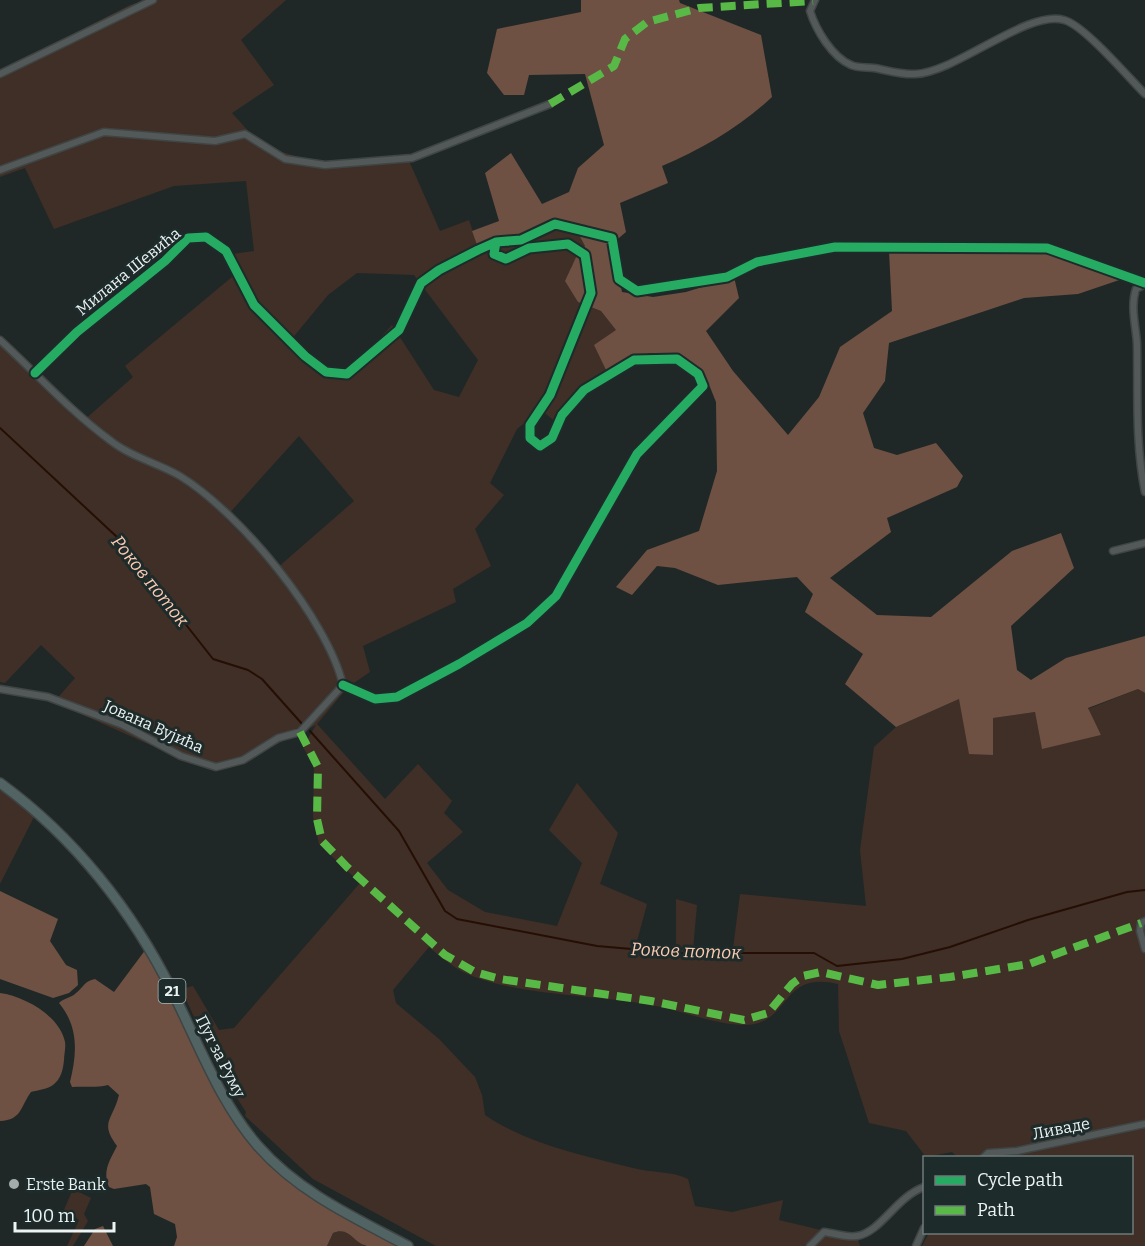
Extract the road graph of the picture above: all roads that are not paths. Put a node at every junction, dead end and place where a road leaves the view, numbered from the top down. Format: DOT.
graph roads {
  1 [pos="153,0"];
  2 [pos="815,0"];
  3 [pos="0,74"];
  4 [pos="1145,94"];
  5 [pos="550,104"];
  6 [pos="0,170"];
  7 [pos="496,242"];
  8 [pos="1145,283"];
  9 [pos="0,340"];
  10 [pos="35,373"];
  11 [pos="1145,492"];
  12 [pos="1145,543"];
  13 [pos="1113,551"];
  14 [pos="344,685"];
  15 [pos="0,689"];
  16 [pos="0,783"];
  17 [pos="1143,922"];
  18 [pos="1145,949"];
  19 [pos="1145,1124"];
  20 [pos="985,1156"];
  21 [pos="923,1187"];
  22 [pos="923,1229"];
  23 [pos="408,1246"];
  24 [pos="810,1246"];
  25 [pos="916,1246"];
  1 -- 3 [label="street"];
  2 -- 4 [label="street"];
  5 -- 6 [label="street"];
  7 -- 8 [label="street, Милана Шевића"];
  7 -- 10 [label="street, Милана Шевића"];
  7 -- 14 [label="street"];
  8 -- 11 [label="street"];
  9 -- 10 [label="street"];
  10 -- 14 [label="street"];
  12 -- 13 [label="street"];
  14 -- 15 [label="street, Јована Вујића"];
  16 -- 23 [label="main road, Пут за Руму / 21"];
  17 -- 18 [label="street"];
  19 -- 20 [label="street, Ливаде"];
  21 -- 24 [label="street"];
  22 -- 25 [label="street"];
}
